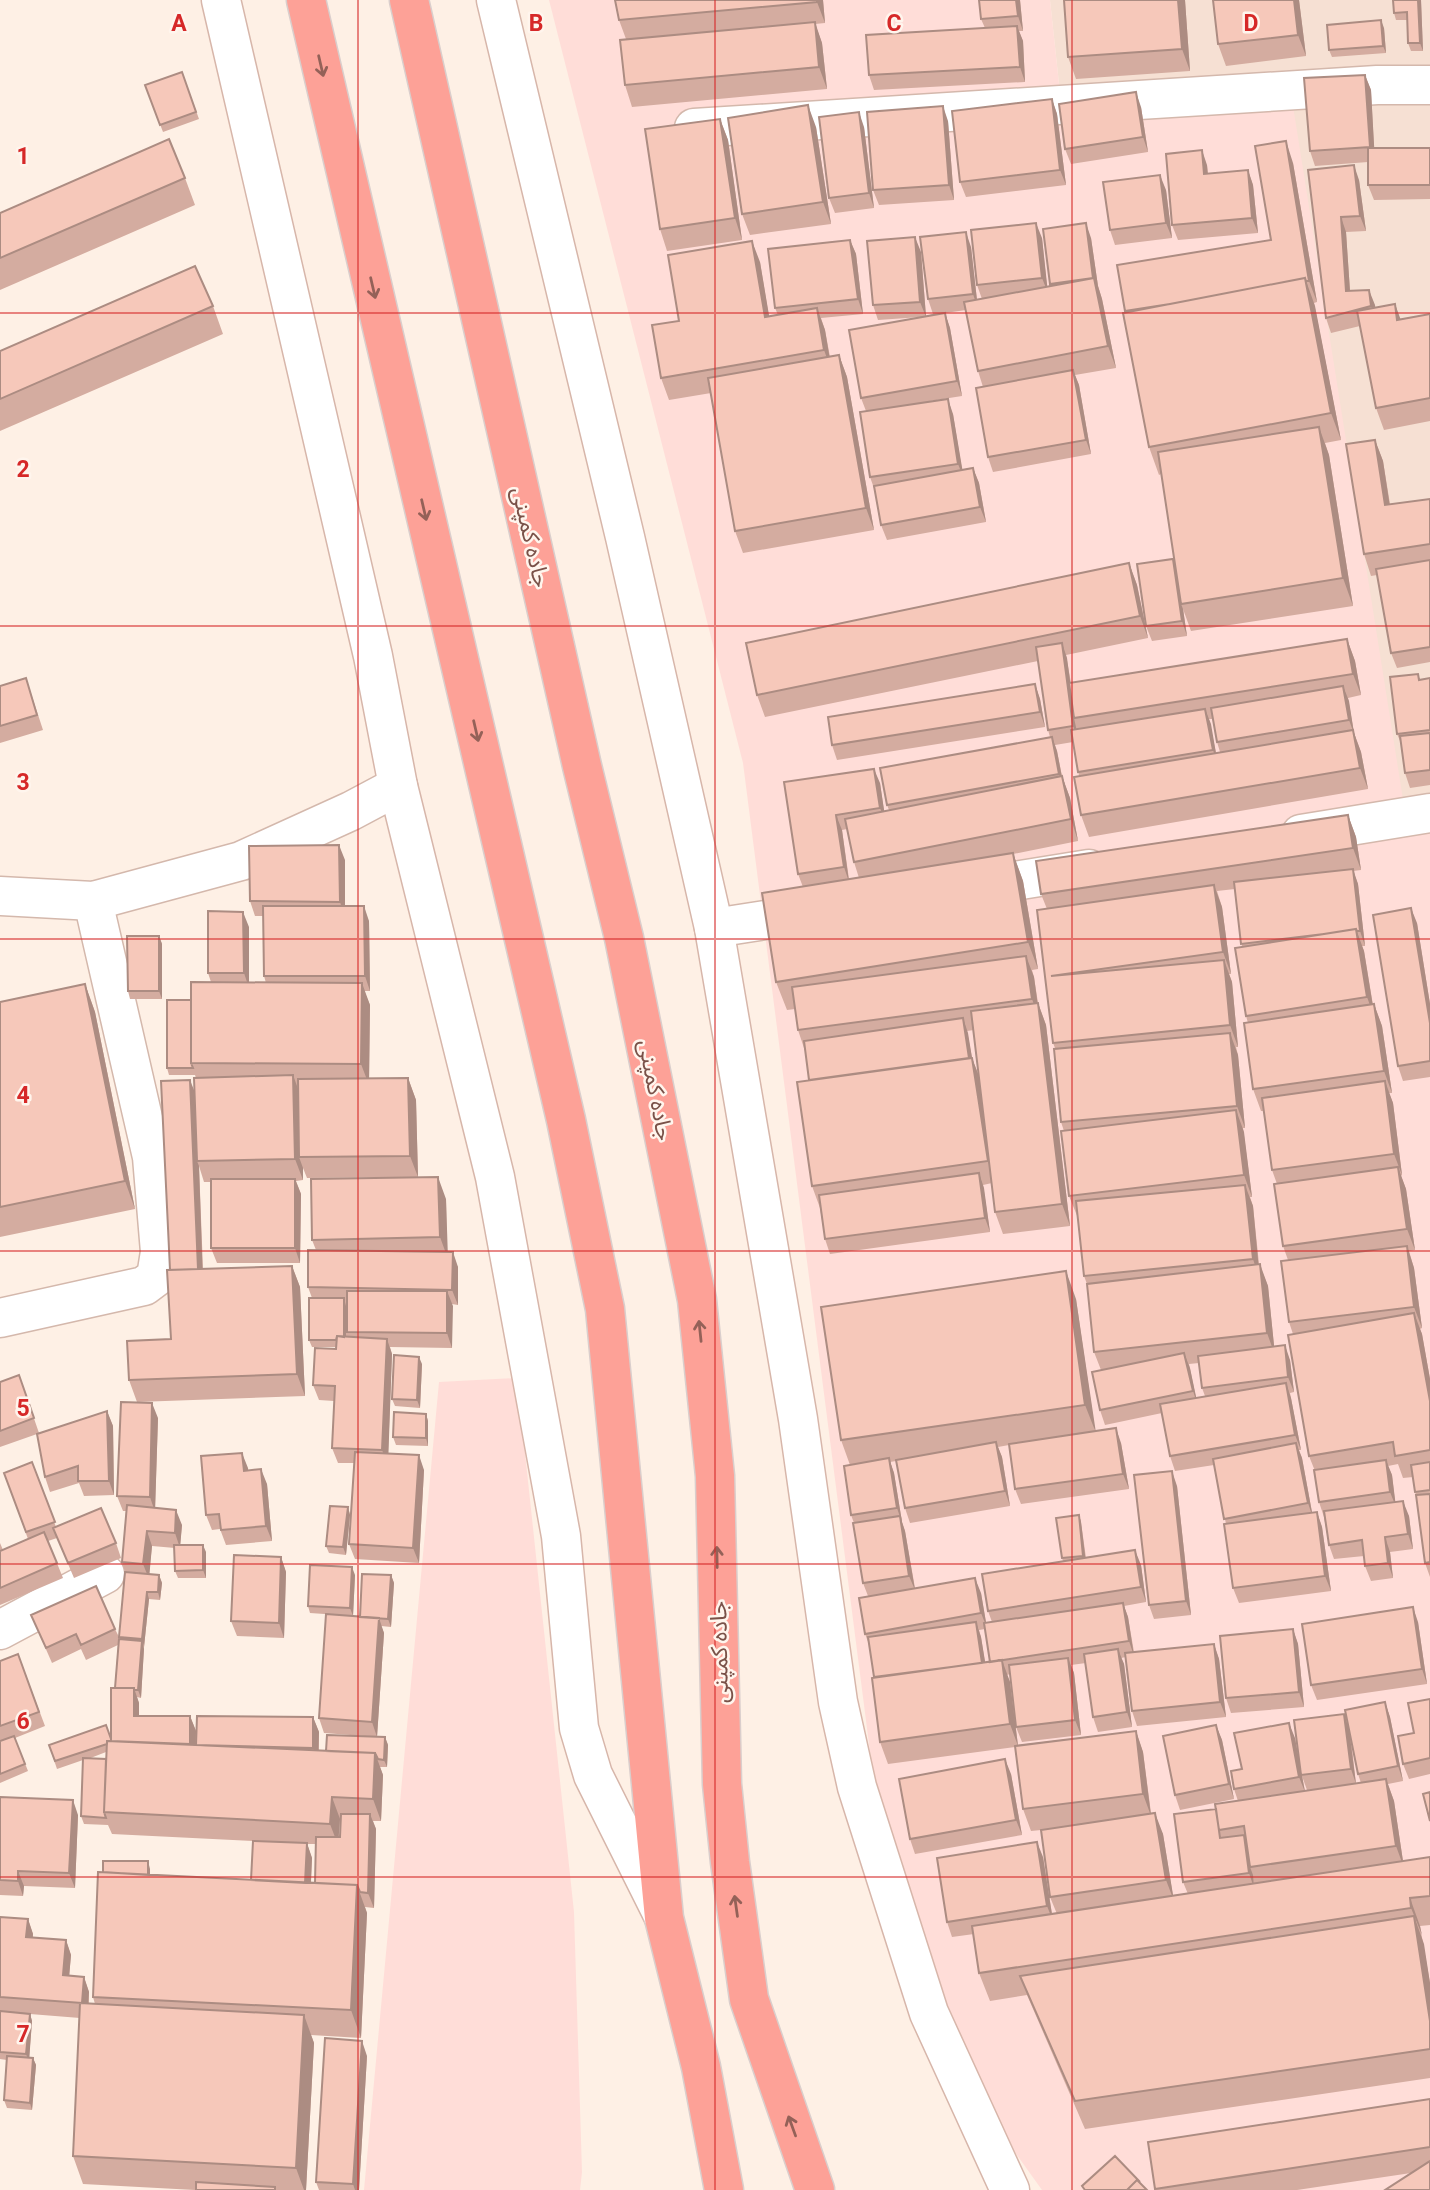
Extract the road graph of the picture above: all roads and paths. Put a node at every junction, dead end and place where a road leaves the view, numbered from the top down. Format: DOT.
graph roads {
  1 [pos="221,0"];
  2 [pos="306,0"];
  3 [pos="409,0"];
  4 [pos="496,0"];
  5 [pos="1430,85"];
  6 [pos="694,128"];
  7 [pos="398,786"];
  8 [pos="1430,813"];
  9 [pos="1265,840"];
  10 [pos="1128,862"];
  11 [pos="935,894"];
  12 [pos="0,896"];
  13 [pos="93,901"];
  14 [pos="852,907"];
  15 [pos="715,928"];
  16 [pos="0,1318"];
  17 [pos="105,1574"];
  18 [pos="0,1630"];
  19 [pos="664,1918"];
  20 [pos="724,2190"];
  21 [pos="815,2190"];
  22 [pos="1010,2190"];
  1 -- 7 [label="street"];
  2 -- 19 [label="highway, one-way"];
  21 -- 3 [label="highway, جاده کمپنی, one-way"];
  4 -- 15 [label="street"];
  5 -- 6 [label="street"];
  7 -- 13 [label="street"];
  7 -- 19 [label="street"];
  8 -- 9 [label="street"];
  10 -- 11 [label="street"];
  12 -- 13 [label="street"];
  13 -- 16 [label="street"];
  14 -- 15 [label="street"];
  15 -- 22 [label="street"];
  17 -- 18 [label="street"];
  19 -- 20 [label="highway"];
}
